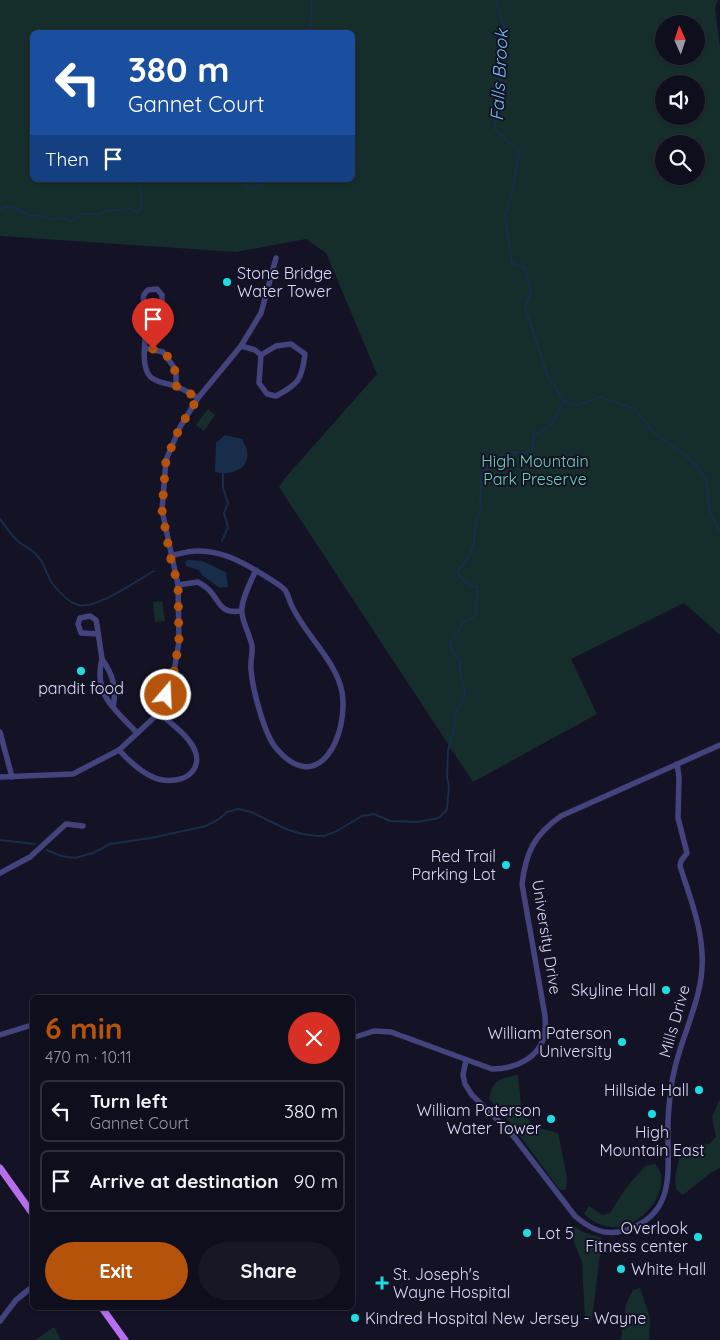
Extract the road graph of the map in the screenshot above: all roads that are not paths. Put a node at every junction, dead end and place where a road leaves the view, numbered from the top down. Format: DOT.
graph roads {
  1 [pos="276,258"];
  2 [pos="149,307"];
  3 [pos="241,346"];
  4 [pos="145,348"];
  5 [pos="261,355"];
  6 [pos="176,386"];
  7 [pos="198,398"];
  8 [pos="170,556"];
  9 [pos="256,570"];
  10 [pos="178,585"];
  11 [pos="241,611"];
  12 [pos="98,634"];
  13 [pos="102,659"];
  14 [pos="113,707"];
  15 [pos="159,713"];
  16 [pos="0,732"];
  17 [pos="137,733"];
  18 [pos="720,745"];
  19 [pos="119,750"];
  20 [pos="677,764"];
  21 [pos="0,777"];
  22 [pos="12,777"];
  23 [pos="82,826"];
  24 [pos="0,873"];
  25 [pos="30,1026"];
  26 [pos="0,1035"];
  27 [pos="355,1037"];
  28 [pos="466,1060"];
  29 [pos="0,1168"];
  30 [pos="30,1210"];
  31 [pos="30,1290"];
  32 [pos="103,1310"];
  33 [pos="0,1321"];
  34 [pos="125,1340"];
  1 -- 3 [label="street"];
  2 -- 4 [label="street"];
  3 -- 5 [label="street"];
  3 -- 7 [label="street"];
  4 -- 6 [label="street"];
  4 -- 6 [label="street"];
  5 -- 5 [label="street"];
  6 -- 7 [label="street"];
  7 -- 8 [label="street"];
  8 -- 9 [label="street"];
  8 -- 10 [label="street"];
  9 -- 11 [label="street"];
  9 -- 11 [label="street"];
  10 -- 11 [label="street"];
  10 -- 15 [label="street"];
  12 -- 13 [label="street"];
  13 -- 14 [label="street"];
  13 -- 14 [label="street"];
  14 -- 17 [label="street"];
  15 -- 17 [label="street"];
  15 -- 19 [label="street"];
  16 -- 22 [label="street"];
  17 -- 19 [label="street"];
  18 -- 20 [label="street, University Drive"];
  19 -- 22 [label="street"];
  20 -- 28 [label="street, University Drive"];
  20 -- 28 [label="street, Mills Drive"];
  21 -- 22 [label="street"];
  23 -- 24 [label="street"];
  25 -- 26 [label="street"];
  27 -- 28 [label="street, University Drive"];
  29 -- 30 [label="main road"];
  31 -- 33 [label="street"];
  32 -- 34 [label="main road"];
}
